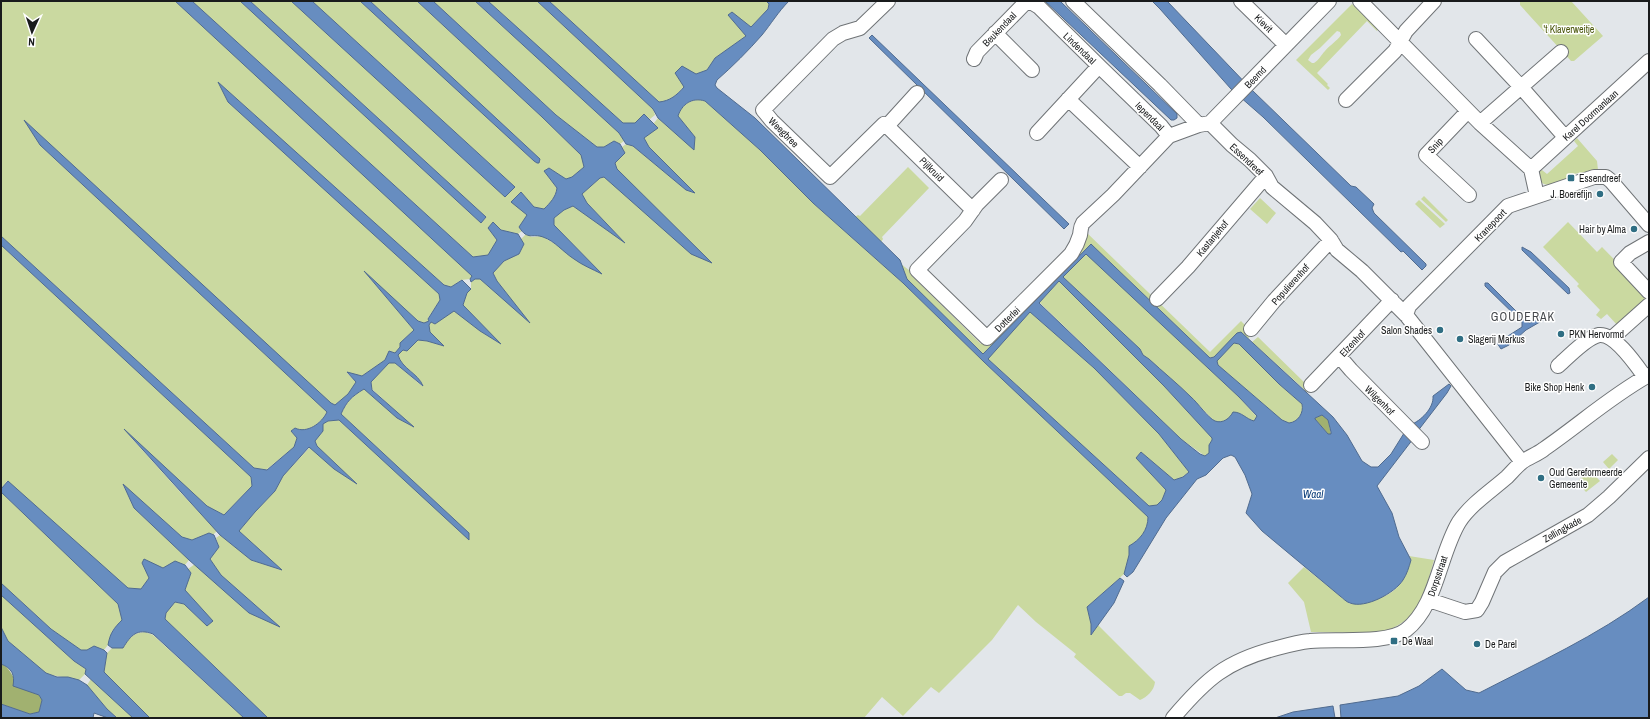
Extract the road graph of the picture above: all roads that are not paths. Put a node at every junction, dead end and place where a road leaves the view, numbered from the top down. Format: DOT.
graph roads {
  1 [pos="888,1"];
  2 [pos="1028,1"];
  3 [pos="1073,1"];
  4 [pos="1241,1"];
  5 [pos="1329,1"];
  6 [pos="1360,1"];
  7 [pos="1432,3"];
  8 [pos="995,33"];
  9 [pos="1476,39"];
  10 [pos="1400,40"];
  11 [pos="1286,45"];
  12 [pos="1561,52"];
  13 [pos="974,59"];
  14 [pos="1649,61"];
  15 [pos="1100,66"];
  16 [pos="1032,70"];
  17 [pos="1521,87"];
  18 [pos="917,93"];
  19 [pos="1068,99"];
  20 [pos="1346,100"];
  21 [pos="1468,111"];
  22 [pos="1480,123"];
  23 [pos="1205,124"];
  24 [pos="889,128"];
  25 [pos="1037,133"];
  26 [pos="1169,136"];
  27 [pos="1565,137"];
  28 [pos="1140,167"];
  29 [pos="1531,169"];
  30 [pos="1266,176"];
  31 [pos="1001,180"];
  32 [pos="1469,195"];
  33 [pos="1537,196"];
  34 [pos="973,210"];
  35 [pos="1083,223"];
  36 [pos="1649,225"];
  37 [pos="1330,240"];
  38 [pos="1649,242"];
  39 [pos="1649,292"];
  40 [pos="1157,299"];
  41 [pos="1392,300"];
  42 [pos="1649,305"];
  43 [pos="1406,315"];
  44 [pos="1252,329"];
  45 [pos="1612,338"];
  46 [pos="1340,356"];
  47 [pos="1558,366"];
  48 [pos="1647,376"];
  49 [pos="1311,385"];
  50 [pos="1416,436"];
  51 [pos="1649,458"];
  52 [pos="1522,462"];
  53 [pos="1429,600"];
  54 [pos="1172,718"];
  1 -- 24 [label="street, Weegbree"];
  2 -- 8 [label="street, Beukendaal"];
  2 -- 15 [label="street, Lindendaal"];
  3 -- 23 [label="street, Essendreef"];
  4 -- 11 [label="street, Kievit"];
  5 -- 11 [label="street, Beemd"];
  6 -- 10 [label="street"];
  7 -- 10 [label="street"];
  8 -- 13 [label="street, Beukendaal"];
  8 -- 16 [label="street"];
  9 -- 17 [label="street"];
  10 -- 20 [label="street"];
  10 -- 21 [label="street"];
  11 -- 23 [label="street, Beemd"];
  12 -- 17 [label="street"];
  14 -- 27 [label="street, Karel Doormanlaan"];
  15 -- 19 [label="street, Lindendaal"];
  15 -- 26 [label="street, Iependaal"];
  17 -- 22 [label="street"];
  17 -- 27 [label="street"];
  18 -- 24 [label="street, Weegbree"];
  19 -- 25 [label="street, Lindendaal"];
  19 -- 28 [label="street"];
  21 -- 22 [label="street"];
  21 -- 32 [label="street, Snip"];
  22 -- 29 [label="street"];
  23 -- 26 [label="street, Beemd"];
  23 -- 30 [label="street, Essendreef"];
  24 -- 34 [label="street, Pijlkruid"];
  26 -- 28 [label="street, Iependaal"];
  27 -- 29 [label="street, Karel Doormanlaan"];
  28 -- 35 [label="street, Iependaal"];
  29 -- 33 [label="street"];
  30 -- 37 [label="street, Essendreef"];
  30 -- 40 [label="street, Kastanjehof"];
  31 -- 34 [label="street"];
  33 -- 36 [label="street, Kranepoort"];
  33 -- 43 [label="street, Kranepoort"];
  34 -- 35 [label="street, Dotterlei"];
  37 -- 41 [label="street, Essendreef"];
  37 -- 44 [label="street, Populierenhof"];
  38 -- 39 [label="street"];
  41 -- 43 [label="street, Essendreef"];
  41 -- 46 [label="street, Elzenhof"];
  42 -- 45 [label="street"];
  43 -- 52 [label="street, Essendreef"];
  45 -- 47 [label="street"];
  45 -- 48 [label="street"];
  46 -- 49 [label="street, Elzenhof"];
  46 -- 50 [label="street, Wilgenhof"];
  48 -- 52 [label="street, Dorpsstraat"];
  51 -- 53 [label="street, Zellingkade"];
  52 -- 53 [label="street, Dorpsstraat"];
  53 -- 54 [label="street, Dorpsstraat"];
}
